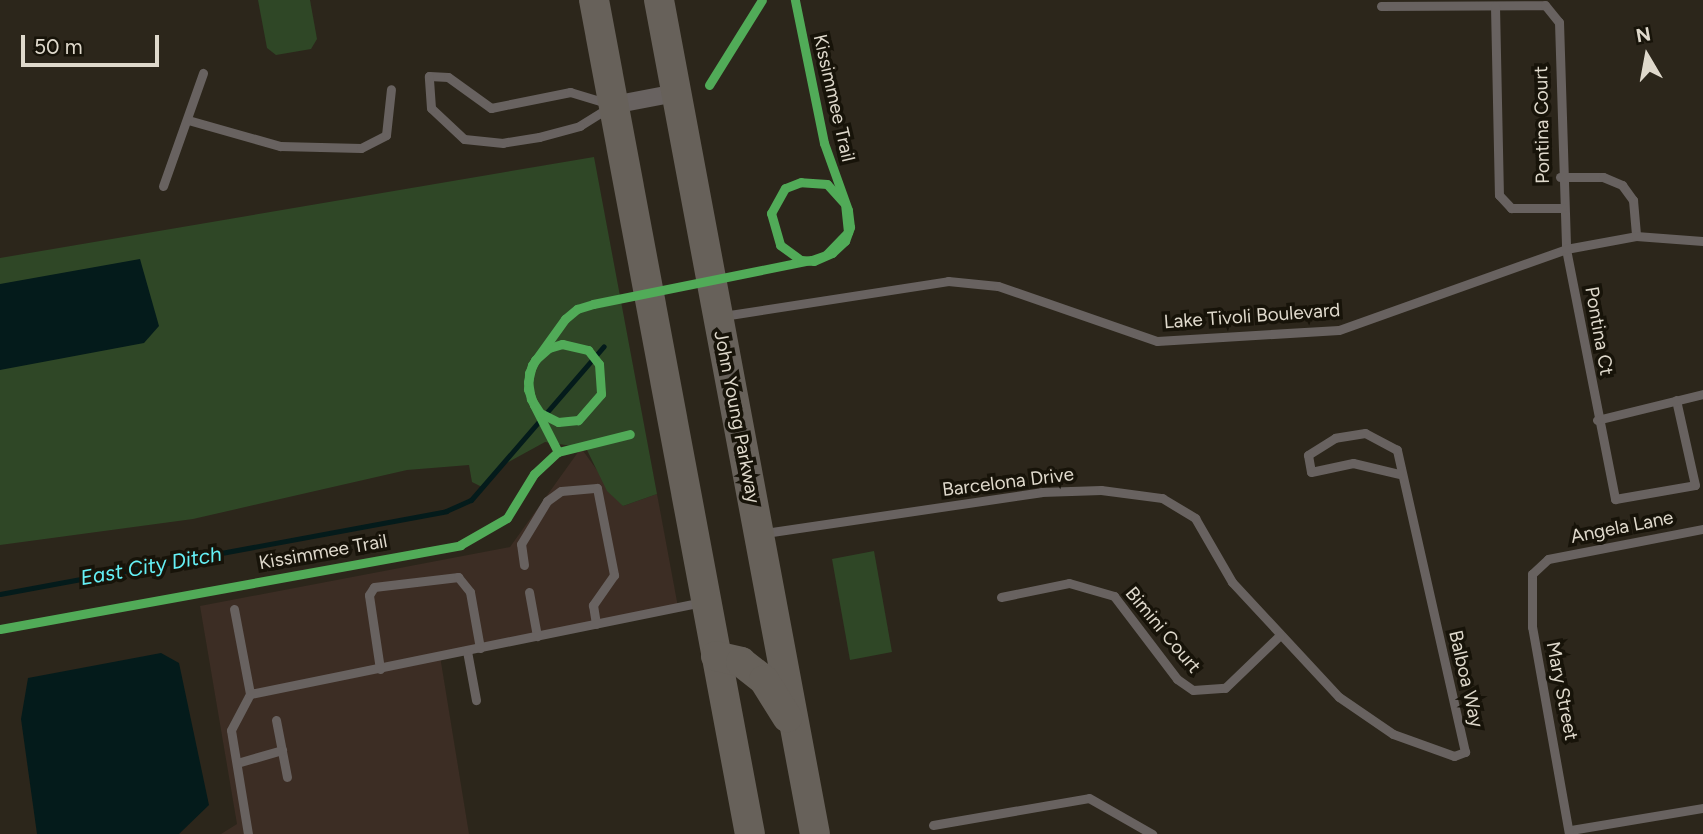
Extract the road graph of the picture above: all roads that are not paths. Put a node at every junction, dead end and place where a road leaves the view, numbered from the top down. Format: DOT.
graph roads {
  1 [pos="594,0"];
  2 [pos="659,0"];
  3 [pos="1381,6"];
  4 [pos="1495,6"];
  5 [pos="203,73"];
  6 [pos="391,89"];
  7 [pos="677,93"];
  8 [pos="613,105"];
  9 [pos="188,120"];
  10 [pos="1560,177"];
  11 [pos="163,186"];
  12 [pos="1562,208"];
  13 [pos="1636,236"];
  14 [pos="1703,241"];
  15 [pos="1566,249"];
  16 [pos="718,317"];
  17 [pos="1703,394"];
  18 [pos="1676,400"];
  19 [pos="1597,421"];
  20 [pos="1399,474"];
  21 [pos="1703,529"];
  22 [pos="759,534"];
  23 [pos="1548,559"];
  24 [pos="524,565"];
  25 [pos="529,592"];
  26 [pos="1001,597"];
  27 [pos="706,601"];
  28 [pos="234,609"];
  29 [pos="596,624"];
  30 [pos="1280,635"];
  31 [pos="537,636"];
  32 [pos="480,648"];
  33 [pos="467,651"];
  34 [pos="716,656"];
  35 [pos="380,669"];
  36 [pos="250,694"];
  37 [pos="476,700"];
  38 [pos="276,720"];
  39 [pos="797,732"];
  40 [pos="282,750"];
  41 [pos="237,763"];
  42 [pos="286,777"];
  43 [pos="1703,807"];
  44 [pos="933,825"];
  45 [pos="1570,832"];
  46 [pos="248,834"];
  47 [pos="750,834"];
  48 [pos="815,834"];
  49 [pos="1152,834"];
  1 -- 8 [label="highway"];
  2 -- 7 [label="highway, John Young Parkway"];
  3 -- 4 [label="lane"];
  4 -- 10 [label="lane, Pontina Court"];
  4 -- 12 [label="lane"];
  5 -- 9 [label="lane"];
  6 -- 9 [label="lane"];
  7 -- 8 [label="street"];
  7 -- 16 [label="highway, John Young Parkway"];
  8 -- 8 [label="lane"];
  8 -- 27 [label="highway"];
  9 -- 11 [label="lane"];
  10 -- 12 [label="lane, Pontina Court"];
  10 -- 13 [label="lane"];
  12 -- 15 [label="lane, Pontina Court"];
  13 -- 14 [label="lane, Lake Tivoli Boulevard"];
  13 -- 15 [label="lane, Lake Tivoli Boulevard"];
  15 -- 16 [label="lane, Lake Tivoli Boulevard"];
  15 -- 19 [label="lane, Pontina Ct"];
  16 -- 22 [label="highway, John Young Parkway"];
  17 -- 18 [label="lane"];
  18 -- 19 [label="lane"];
  18 -- 19 [label="lane, Pontina Ct"];
  20 -- 20 [label="lane"];
  20 -- 30 [label="lane, Balboa Way"];
  21 -- 23 [label="lane, Angela Lane"];
  22 -- 30 [label="lane, Barcelona Drive"];
  22 -- 39 [label="highway, John Young Parkway"];
  23 -- 45 [label="lane, Mary Street"];
  24 -- 29 [label="lane"];
  25 -- 31 [label="lane"];
  26 -- 30 [label="lane, Bimini Court"];
  27 -- 29 [label="lane"];
  27 -- 34 [label="highway"];
  28 -- 36 [label="lane"];
  29 -- 31 [label="lane"];
  31 -- 32 [label="lane"];
  32 -- 33 [label="lane"];
  32 -- 35 [label="lane"];
  33 -- 35 [label="lane"];
  33 -- 37 [label="lane"];
  34 -- 39 [label="highway"];
  34 -- 47 [label="highway"];
  35 -- 36 [label="lane"];
  36 -- 41 [label="lane"];
  38 -- 40 [label="lane"];
  39 -- 48 [label="highway, John Young Parkway"];
  40 -- 41 [label="lane"];
  40 -- 42 [label="lane"];
  41 -- 46 [label="lane"];
  43 -- 45 [label="lane"];
  44 -- 49 [label="lane"];
}
